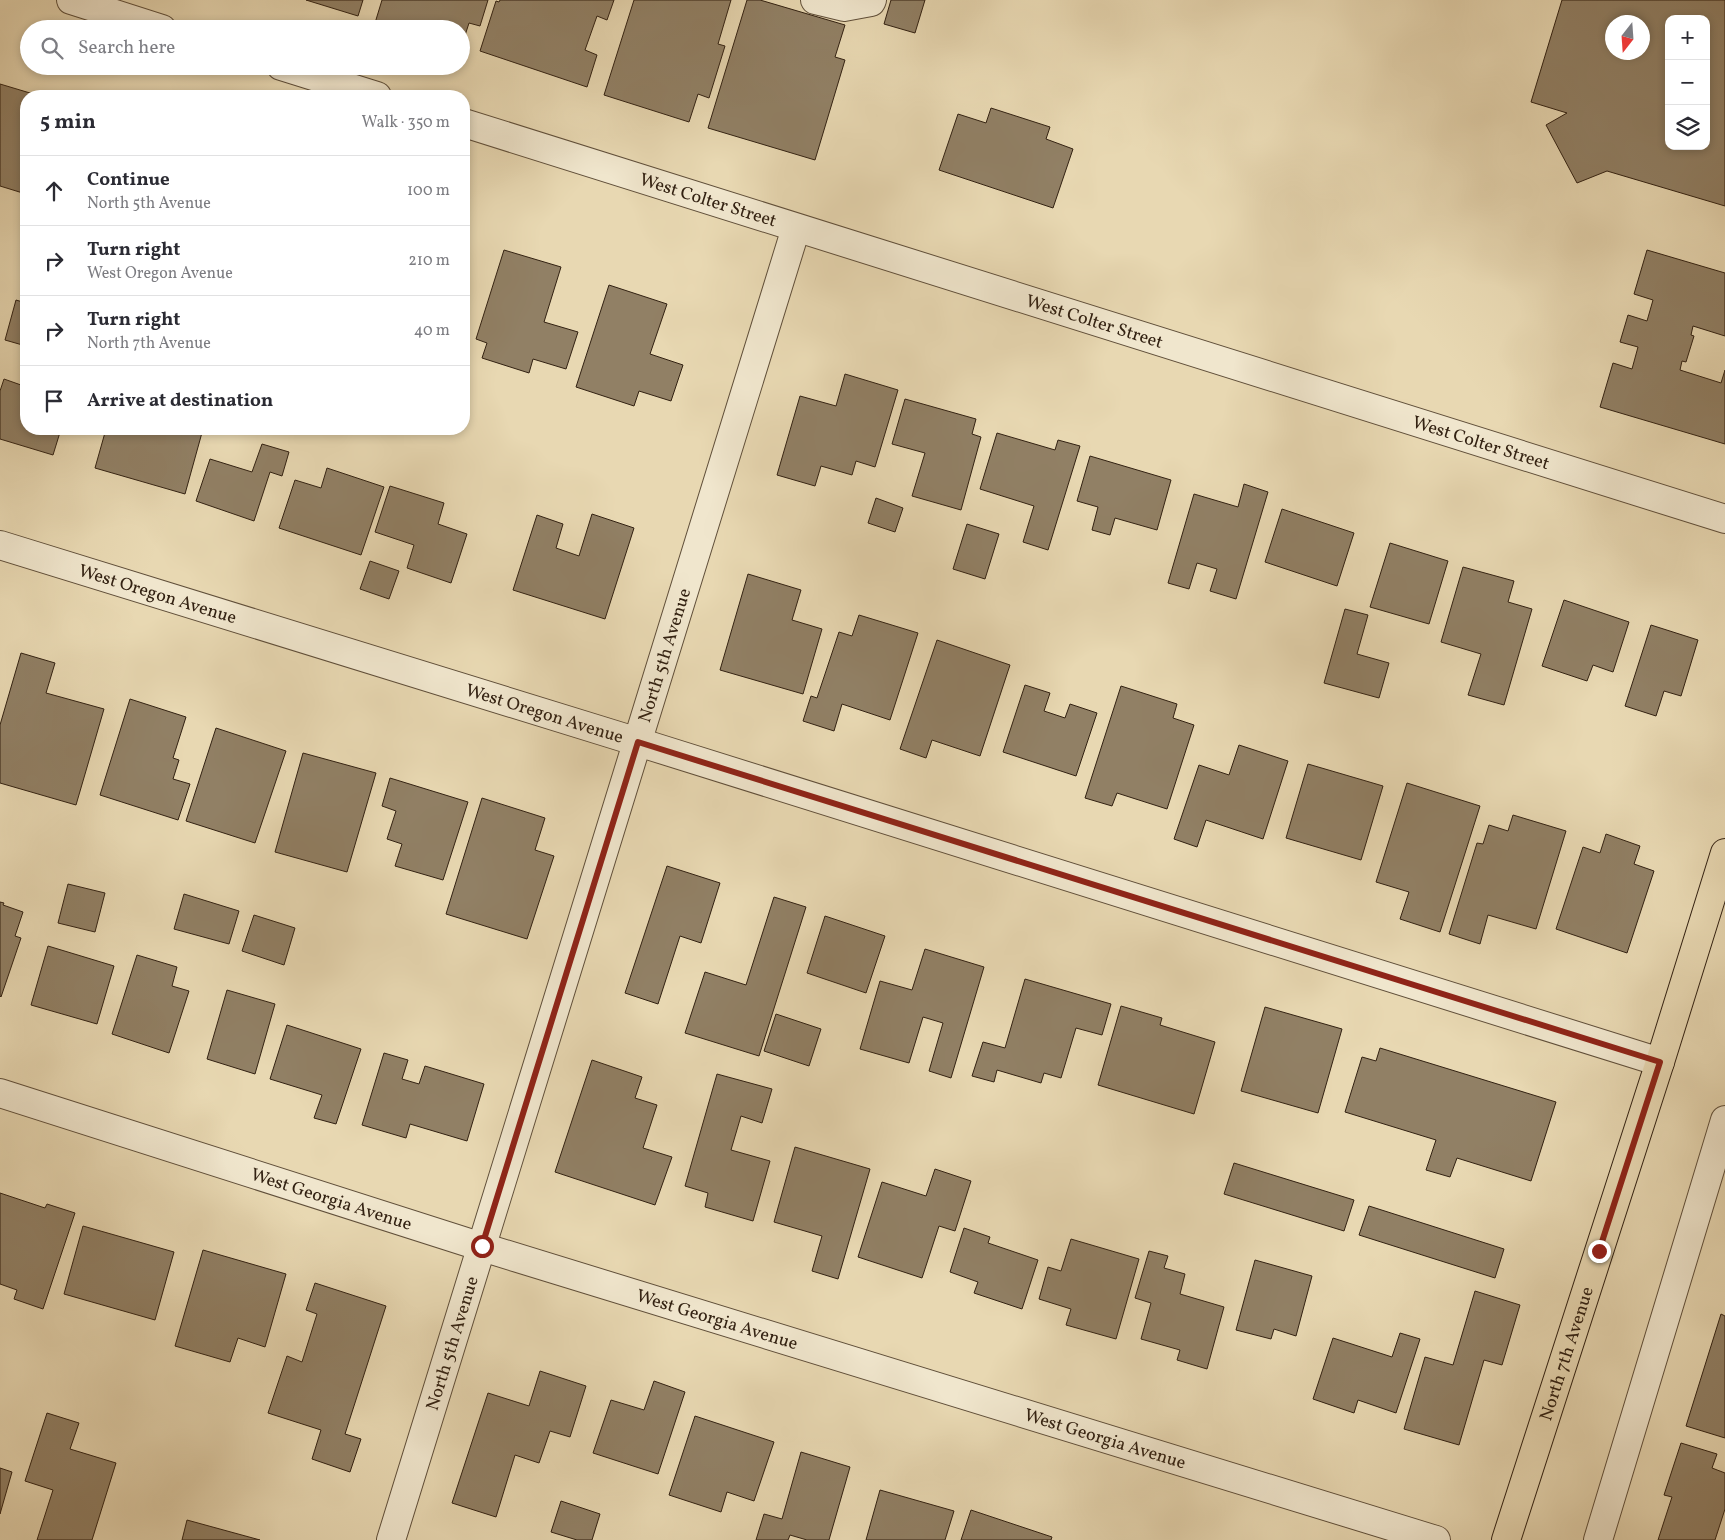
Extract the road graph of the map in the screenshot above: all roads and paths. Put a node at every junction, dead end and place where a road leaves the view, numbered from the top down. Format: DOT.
graph roads {
  1 [pos="71,0"];
  2 [pos="815,0"];
  3 [pos="872,0"];
  4 [pos="134,20"];
  5 [pos="310,75"];
  6 [pos="358,90"];
  7 [pos="470,126"];
  8 [pos="796,228"];
  9 [pos="1725,519"];
  10 [pos="0,545"];
  11 [pos="638,742"];
  12 [pos="1725,853"];
  13 [pos="1660,1062"];
  14 [pos="0,1093"];
  15 [pos="1725,1120"];
  16 [pos="482,1246"];
  17 [pos="391,1540"];
  18 [pos="1436,1540"];
  19 [pos="1506,1540"];
  20 [pos="1598,1540"];
  1 -- 4 [label="street"];
  2 -- 3 [label="street"];
  5 -- 6 [label="street"];
  7 -- 8 [label="street, West Colter Street"];
  8 -- 9 [label="street, West Colter Street"];
  8 -- 11 [label="street, North 5th Avenue"];
  10 -- 11 [label="street, West Oregon Avenue"];
  11 -- 13 [label="street, West Oregon Avenue"];
  11 -- 16 [label="street, North 5th Avenue"];
  12 -- 13 [label="main road, North 7th Avenue"];
  13 -- 19 [label="main road, North 7th Avenue"];
  14 -- 16 [label="street, West Georgia Avenue"];
  15 -- 20 [label="street"];
  16 -- 17 [label="street, North 5th Avenue"];
  16 -- 18 [label="street, West Georgia Avenue"];
}
